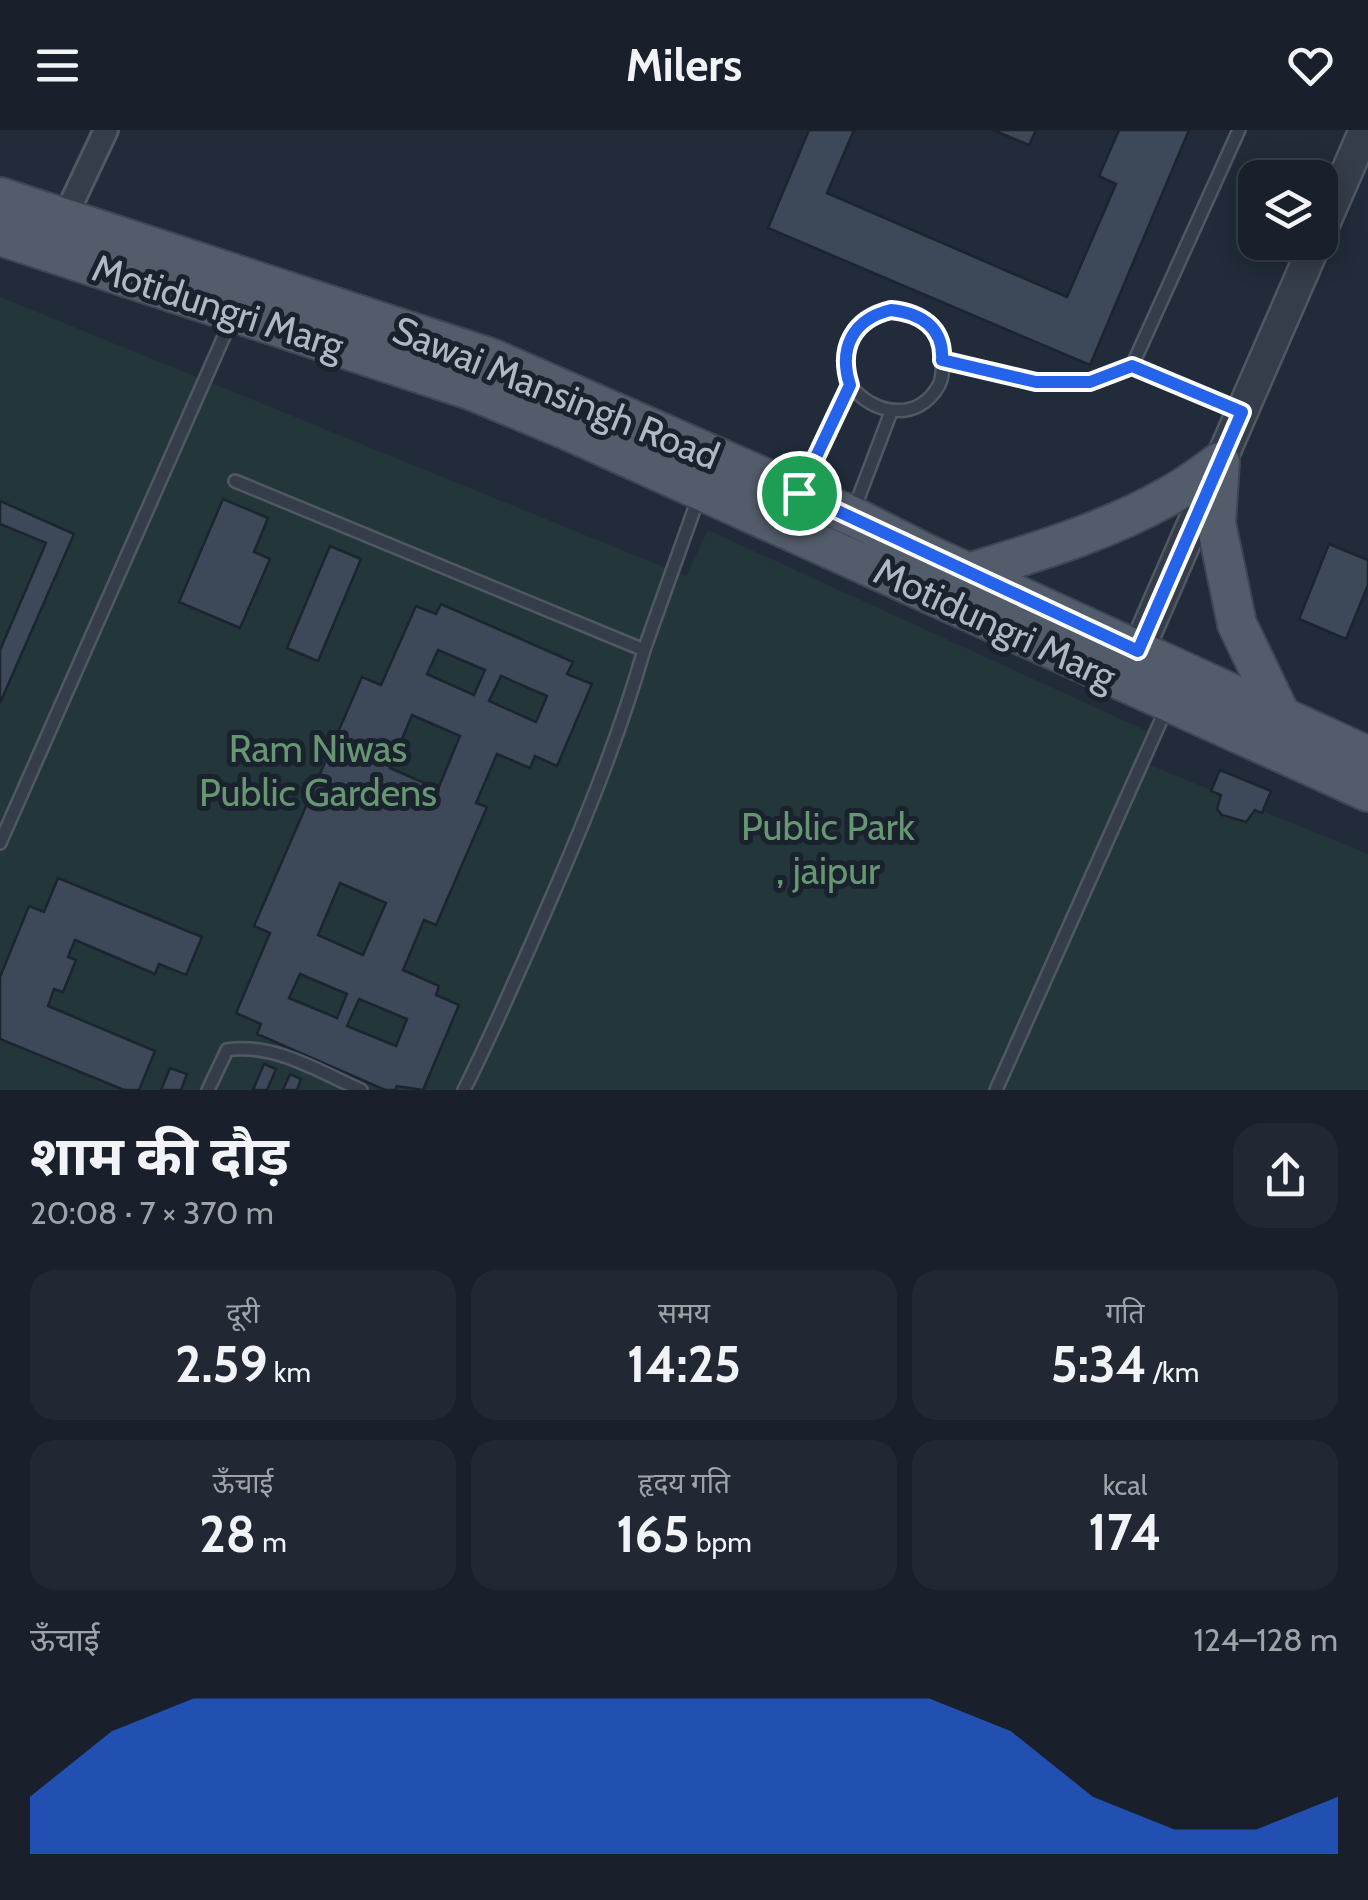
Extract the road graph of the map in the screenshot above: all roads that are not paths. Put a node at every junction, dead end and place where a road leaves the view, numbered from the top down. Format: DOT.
graph roads {
  1 [pos="106,130"];
  2 [pos="1240,130"];
  3 [pos="1365,130"];
  4 [pos="1338,191"];
  5 [pos="0,197"];
  6 [pos="64,219"];
  7 [pos="0,236"];
  8 [pos="1308,260"];
  9 [pos="234,314"];
  10 [pos="942,360"];
  11 [pos="1132,366"];
  12 [pos="850,385"];
  13 [pos="891,412"];
  14 [pos="1242,412"];
  15 [pos="1220,462"];
  16 [pos="235,481"];
  17 [pos="700,492"];
  18 [pos="799,493"];
  19 [pos="852,516"];
  20 [pos="968,572"];
  21 [pos="644,650"];
  22 [pos="1130,667"];
  23 [pos="1168,703"];
  24 [pos="1281,716"];
  25 [pos="1368,756"];
  26 [pos="1368,792"];
  27 [pos="0,843"];
  28 [pos="208,1090"];
  29 [pos="362,1090"];
  30 [pos="464,1090"];
  31 [pos="996,1090"];
  1 -- 6 [label="street"];
  2 -- 11 [label="lane"];
  3 -- 4 [label="street"];
  5 -- 6 [label="main road, Sawai Mansingh Road"];
  6 -- 18 [label="main road, Sawai Mansingh Road"];
  7 -- 9 [label="main road, Motidungri Marg"];
  8 -- 14 [label="street"];
  9 -- 17 [label="main road, Motidungri Marg"];
  9 -- 27 [label="lane"];
  10 -- 11 [label="lane"];
  10 -- 12 [label="lane"];
  10 -- 13 [label="lane"];
  11 -- 14 [label="lane"];
  12 -- 13 [label="lane"];
  12 -- 18 [label="lane"];
  13 -- 19 [label="lane"];
  14 -- 15 [label="street"];
  15 -- 20 [label="main road"];
  15 -- 22 [label="street"];
  15 -- 24 [label="main road"];
  16 -- 21 [label="lane"];
  17 -- 21 [label="lane"];
  17 -- 22 [label="main road, Motidungri Marg"];
  18 -- 19 [label="main road, Sawai Mansingh Road"];
  19 -- 20 [label="main road, Sawai Mansingh Road"];
  20 -- 22 [label="main road, Sawai Mansingh Road"];
  21 -- 30 [label="lane"];
  22 -- 23 [label="main road, Motidungri Marg"];
  22 -- 24 [label="main road, Sawai Mansingh Road"];
  23 -- 26 [label="main road, Motidungri Marg"];
  23 -- 31 [label="lane"];
  24 -- 25 [label="main road, Sawai Mansingh Road"];
  28 -- 29 [label="lane"];
}
